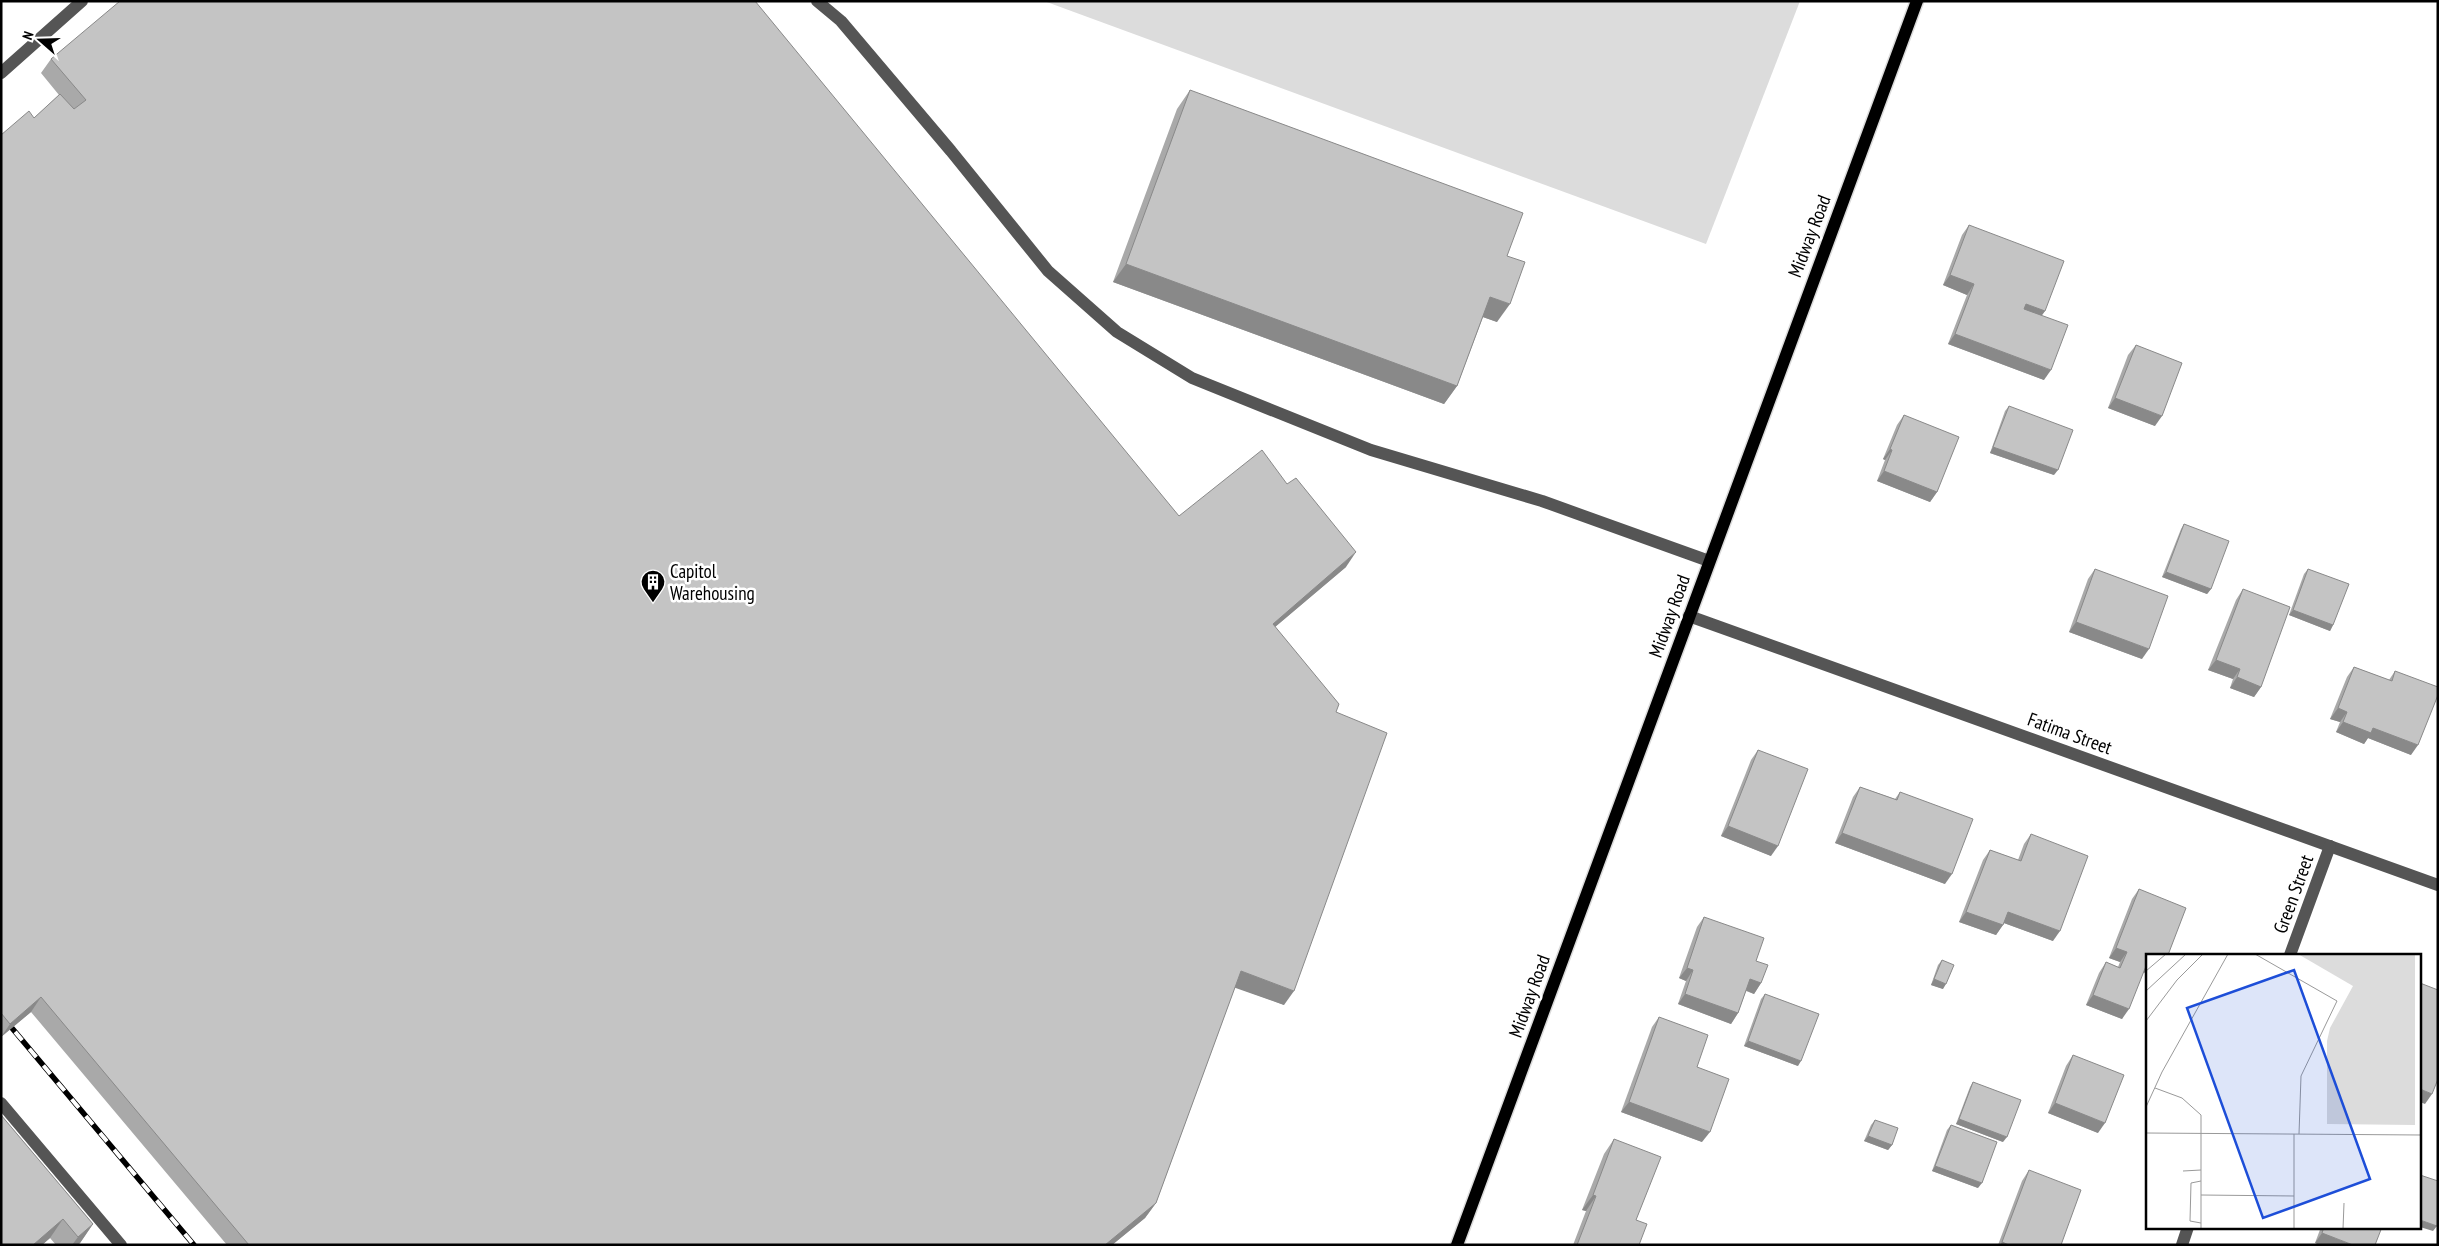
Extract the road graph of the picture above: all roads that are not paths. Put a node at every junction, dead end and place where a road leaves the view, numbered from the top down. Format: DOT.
graph roads {
  1 [pos="82,1"];
  2 [pos="817,1"];
  3 [pos="1917,1"];
  4 [pos="1,73"];
  5 [pos="1709,561"];
  6 [pos="1689,616"];
  7 [pos="2330,846"];
  8 [pos="2438,885"];
  9 [pos="2290,954"];
  10 [pos="1,1102"];
  11 [pos="2188,1228"];
  12 [pos="121,1245"];
  13 [pos="1457,1245"];
  14 [pos="2182,1245"];
  1 -- 4 [label="street"];
  2 -- 5 [label="street"];
  3 -- 5 [label="main road, Midway Road"];
  5 -- 6 [label="main road, Midway Road"];
  6 -- 7 [label="street, Fatima Street"];
  6 -- 13 [label="main road, Midway Road"];
  7 -- 8 [label="street, Fatima Street"];
  7 -- 9 [label="street, Green Street"];
  10 -- 12 [label="street"];
  11 -- 14 [label="street"];
}
